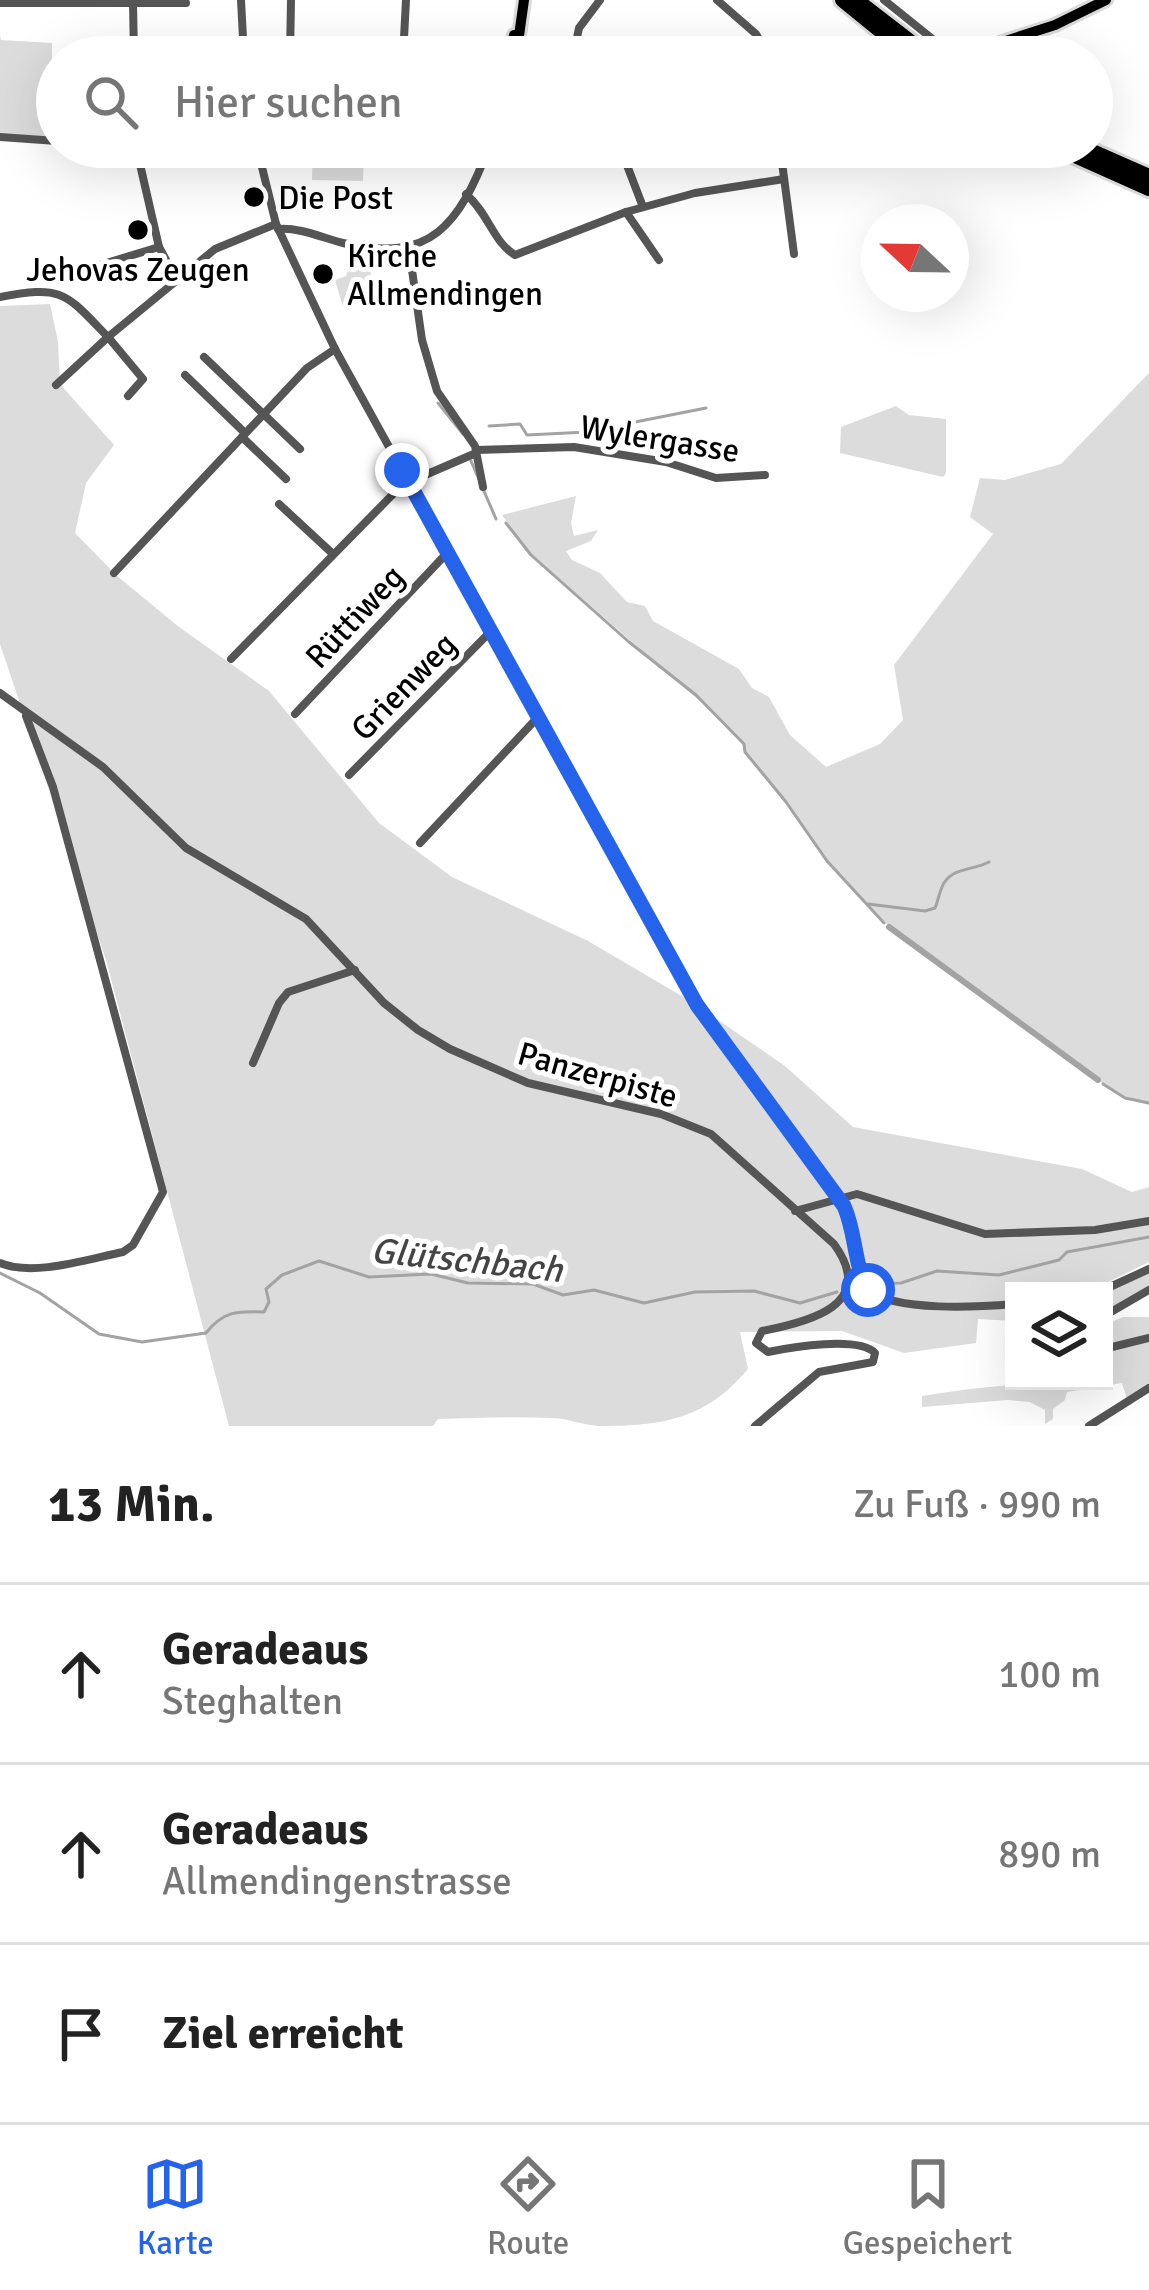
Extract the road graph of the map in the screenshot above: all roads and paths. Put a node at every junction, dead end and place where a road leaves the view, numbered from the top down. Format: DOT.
graph roads {
  1 [pos="241,0"];
  2 [pos="291,0"];
  3 [pos="406,0"];
  4 [pos="600,0"];
  5 [pos="717,0"];
  6 [pos="842,0"];
  7 [pos="856,0"];
  8 [pos="884,0"];
  9 [pos="1106,0"];
  10 [pos="0,2"];
  11 [pos="133,3"];
  12 [pos="186,3"];
  13 [pos="523,5"];
  14 [pos="134,36"];
  15 [pos="243,36"];
  16 [pos="290,36"];
  17 [pos="404,36"];
  18 [pos="517,36"];
  19 [pos="577,36"];
  20 [pos="757,36"];
  21 [pos="886,36"];
  22 [pos="903,36"];
  23 [pos="929,36"];
  24 [pos="1021,36"];
  25 [pos="0,137"];
  26 [pos="36,140"];
  27 [pos="1113,160"];
  28 [pos="141,168"];
  29 [pos="262,168"];
  30 [pos="480,168"];
  31 [pos="628,168"];
  32 [pos="782,168"];
  33 [pos="1101,168"];
  34 [pos="1149,176"];
  35 [pos="784,179"];
  36 [pos="1149,190"];
  37 [pos="466,194"];
  38 [pos="644,207"];
  39 [pos="626,212"];
  40 [pos="277,227"];
  41 [pos="158,247"];
  42 [pos="410,249"];
  43 [pos="794,254"];
  44 [pos="658,260"];
  45 [pos="77,272"];
  46 [pos="177,280"];
  47 [pos="0,297"];
  48 [pos="108,338"];
  49 [pos="335,349"];
  50 [pos="204,357"];
  51 [pos="185,375"];
  52 [pos="56,385"];
  53 [pos="128,396"];
  54 [pos="263,415"];
  55 [pos="243,435"];
  56 [pos="300,449"];
  57 [pos="476,452"];
  58 [pos="765,476"];
  59 [pos="286,479"];
  60 [pos="407,481"];
  61 [pos="483,487"];
  62 [pos="279,504"];
  63 [pos="448,552"];
  64 [pos="333,554"];
  65 [pos="114,573"];
  66 [pos="491,631"];
  67 [pos="231,659"];
  68 [pos="0,693"];
  69 [pos="25,713"];
  70 [pos="295,714"];
  71 [pos="539,717"];
  72 [pos="349,776"];
  73 [pos="420,842"];
  74 [pos="355,970"];
  75 [pos="253,1063"];
  76 [pos="838,1198"];
  77 [pos="795,1211"];
  78 [pos="1149,1221"];
  79 [pos="0,1262"];
  80 [pos="1149,1269"];
  81 [pos="1113,1286"];
  82 [pos="1149,1290"];
  83 [pos="1005,1304"];
  84 [pos="1113,1311"];
  85 [pos="1149,1338"];
  86 [pos="1113,1347"];
  87 [pos="1149,1388"];
  88 [pos="755,1426"];
  89 [pos="1089,1426"];
  1 -- 15 [label="street"];
  2 -- 16 [label="street"];
  3 -- 17 [label="street"];
  4 -- 19 [label="street"];
  5 -- 20 [label="street"];
  6 -- 21 [label="highway"];
  7 -- 22 [label="highway"];
  8 -- 23 [label="street"];
  9 -- 24 [label="main road"];
  10 -- 11 [label="street"];
  11 -- 12 [label="street"];
  11 -- 14 [label="street"];
  13 -- 18 [label="main road"];
  25 -- 26 [label="street"];
  27 -- 34 [label="highway"];
  28 -- 41 [label="street"];
  29 -- 40 [label="street"];
  30 -- 37 [label="street"];
  31 -- 38 [label="street"];
  32 -- 35 [label="street"];
  33 -- 36 [label="highway"];
  35 -- 38 [label="street"];
  35 -- 43 [label="street"];
  37 -- 39 [label="street"];
  37 -- 42 [label="street"];
  38 -- 39 [label="street"];
  39 -- 44 [label="street"];
  40 -- 42 [label="street"];
  40 -- 46 [label="street"];
  40 -- 49 [label="street"];
  41 -- 45 [label="street"];
  41 -- 46 [label="street"];
  42 -- 57 [label="street"];
  46 -- 48 [label="street"];
  47 -- 48 [label="street"];
  48 -- 52 [label="street"];
  48 -- 53 [label="street"];
  49 -- 54 [label="street"];
  49 -- 60 [label="street"];
  50 -- 54 [label="street"];
  51 -- 55 [label="street"];
  54 -- 55 [label="street"];
  54 -- 56 [label="street"];
  55 -- 59 [label="street"];
  55 -- 65 [label="street"];
  57 -- 58 [label="street, Wylergasse"];
  57 -- 60 [label="street, Wylergasse"];
  57 -- 61 [label="street"];
  60 -- 63 [label="street"];
  60 -- 64 [label="street"];
  62 -- 64 [label="street"];
  63 -- 66 [label="street"];
  63 -- 70 [label="street, Rüttiweg"];
  64 -- 67 [label="street"];
  66 -- 71 [label="street"];
  66 -- 72 [label="street, Grienweg"];
  68 -- 69 [label="street, Panzerpiste"];
  69 -- 74 [label="street, Panzerpiste"];
  69 -- 79 [label="street"];
  71 -- 73 [label="street"];
  71 -- 76 [label="street"];
  74 -- 75 [label="street"];
  74 -- 77 [label="street, Panzerpiste"];
  76 -- 77 [label="street"];
  76 -- 78 [label="street"];
  76 -- 83 [label="street"];
  77 -- 88 [label="street, Panzerpiste"];
  80 -- 81 [label="street"];
  82 -- 84 [label="street"];
  85 -- 86 [label="street"];
  87 -- 89 [label="street"];
}
